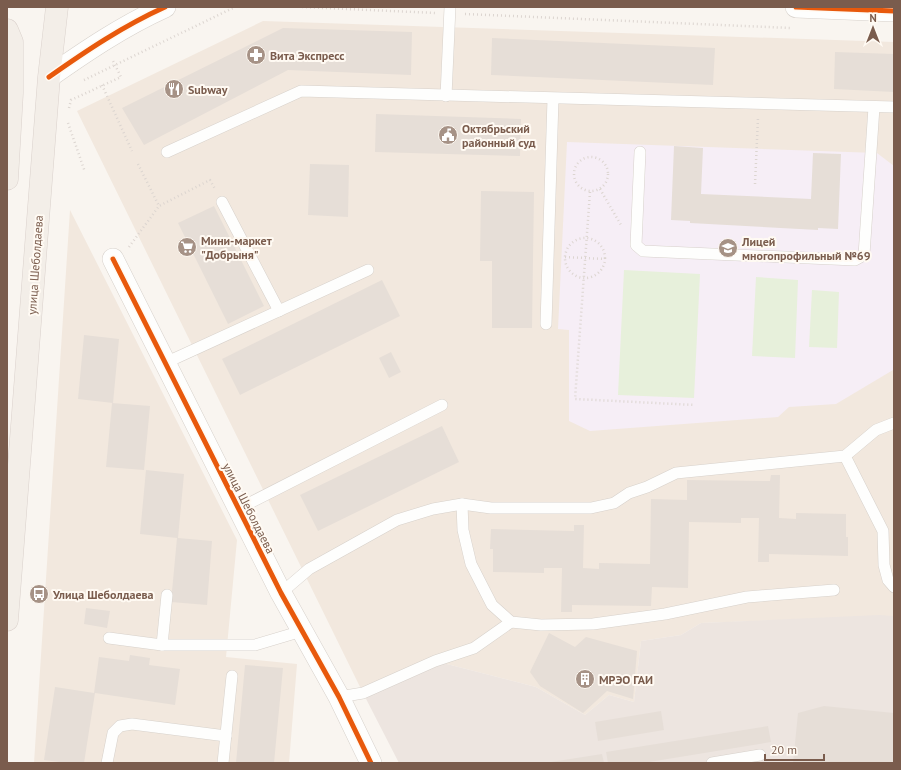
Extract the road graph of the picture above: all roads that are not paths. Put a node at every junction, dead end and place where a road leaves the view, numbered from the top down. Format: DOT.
graph roads {
  1 [pos="57,7"];
  2 [pos="165,7"];
  3 [pos="796,7"];
  4 [pos="449,10"];
  5 [pos="894,11"];
  6 [pos="7,30"];
  7 [pos="49,77"];
  8 [pos="446,96"];
  9 [pos="554,99"];
  10 [pos="874,107"];
  11 [pos="894,107"];
  12 [pos="8,143"];
  13 [pos="167,152"];
  14 [pos="640,152"];
  15 [pos="7,179"];
  16 [pos="222,202"];
  17 [pos="119,255"];
  18 [pos="368,270"];
  19 [pos="279,311"];
  20 [pos="546,324"];
  21 [pos="165,364"];
  22 [pos="442,405"];
  23 [pos="894,423"];
  24 [pos="845,456"];
  25 [pos="462,504"];
  26 [pos="238,509"];
  27 [pos="894,587"];
  28 [pos="834,590"];
  29 [pos="281,593"];
  30 [pos="167,595"];
  31 [pos="7,620"];
  32 [pos="511,622"];
  33 [pos="302,631"];
  34 [pos="109,638"];
  35 [pos="162,645"];
  36 [pos="232,676"];
  37 [pos="339,697"];
  38 [pos="226,736"];
  39 [pos="760,755"];
  40 [pos="107,763"];
  41 [pos="223,763"];
  42 [pos="371,763"];
  43 [pos="712,763"];
  1 -- 7 [label="main road, улица Шеболдаева"];
  2 -- 7 [label="street"];
  3 -- 5 [label="street"];
  4 -- 8 [label="lane"];
  6 -- 12 [label="main road"];
  7 -- 31 [label="main road, улица Шеболдаева"];
  8 -- 9 [label="lane"];
  8 -- 13 [label="lane"];
  9 -- 10 [label="lane"];
  9 -- 20 [label="lane"];
  10 -- 11 [label="lane"];
  10 -- 14 [label="lane"];
  12 -- 15 [label="main road"];
  16 -- 19 [label="lane"];
  17 -- 21 [label="street, улица Шеболдаева"];
  18 -- 19 [label="lane"];
  19 -- 21 [label="lane"];
  21 -- 26 [label="street, улица Шеболдаева"];
  22 -- 26 [label="lane"];
  23 -- 24 [label="lane"];
  24 -- 25 [label="lane"];
  24 -- 27 [label="lane"];
  25 -- 29 [label="lane"];
  25 -- 32 [label="lane"];
  26 -- 29 [label="street, улица Шеболдаева"];
  28 -- 32 [label="lane"];
  29 -- 33 [label="street, улица Шеболдаева"];
  30 -- 35 [label="lane"];
  32 -- 37 [label="lane"];
  33 -- 35 [label="lane"];
  33 -- 37 [label="street, улица Шеболдаева"];
  34 -- 35 [label="lane"];
  36 -- 38 [label="lane"];
  37 -- 42 [label="street, улица Шеболдаева"];
  38 -- 40 [label="lane"];
  38 -- 41 [label="lane"];
  39 -- 43 [label="lane"];
}
